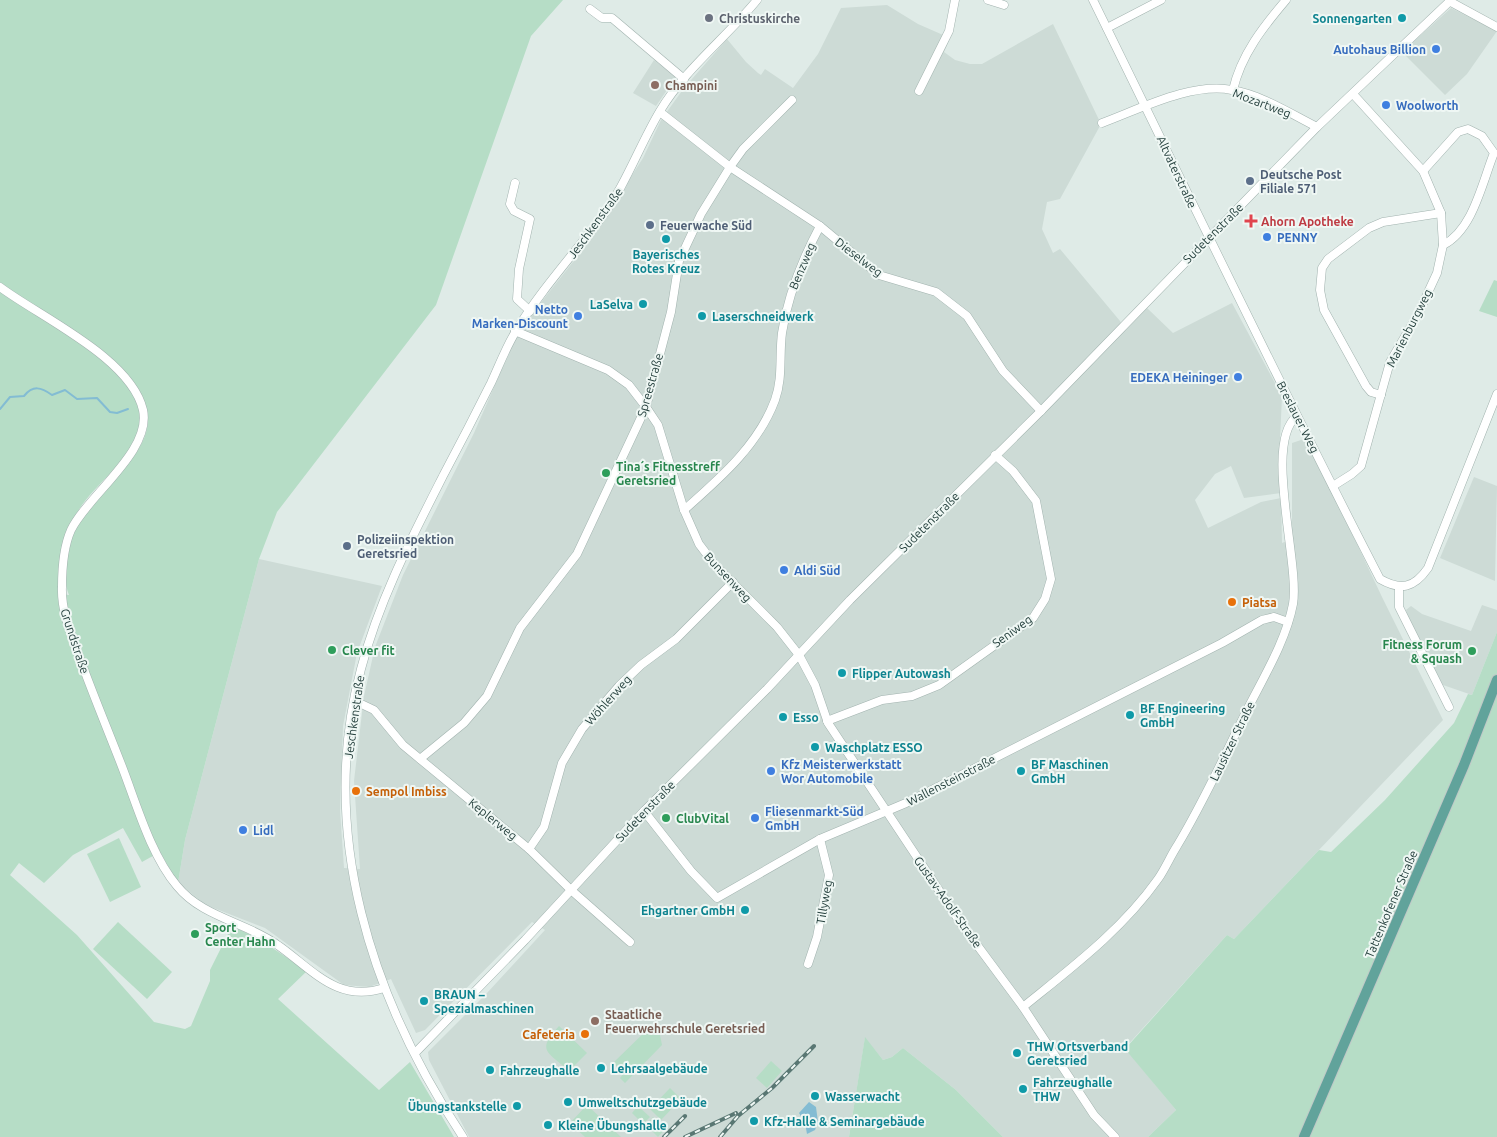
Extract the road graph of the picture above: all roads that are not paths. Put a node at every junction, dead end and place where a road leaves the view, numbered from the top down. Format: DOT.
graph roads {
  1 [pos="954,0"];
  2 [pos="988,0"];
  3 [pos="1093,0"];
  4 [pos="1160,0"];
  5 [pos="1286,0"];
  6 [pos="754,1"];
  7 [pos="1450,1"];
  8 [pos="1004,5"];
  9 [pos="590,9"];
  10 [pos="1497,27"];
  11 [pos="1106,28"];
  12 [pos="684,79"];
  13 [pos="1233,90"];
  14 [pos="919,91"];
  15 [pos="1353,94"];
  16 [pos="792,100"];
  17 [pos="1147,107"];
  18 [pos="660,112"];
  19 [pos="1102,123"];
  20 [pos="1317,127"];
  21 [pos="730,167"];
  22 [pos="1423,171"];
  23 [pos="515,182"];
  24 [pos="1441,213"];
  25 [pos="820,226"];
  26 [pos="1208,237"];
  27 [pos="1443,246"];
  28 [pos="0,287"];
  29 [pos="530,311"];
  30 [pos="516,331"];
  31 [pos="1497,394"];
  32 [pos="1380,395"];
  33 [pos="646,407"];
  34 [pos="1041,410"];
  35 [pos="1297,416"];
  36 [pos="996,455"];
  37 [pos="1333,486"];
  38 [pos="684,510"];
  39 [pos="733,582"];
  40 [pos="1399,587"];
  41 [pos="1288,622"];
  42 [pos="798,655"];
  43 [pos="1497,680"];
  44 [pos="355,701"];
  45 [pos="1449,707"];
  46 [pos="827,721"];
  47 [pos="420,759"];
  48 [pos="885,810"];
  49 [pos="644,811"];
  50 [pos="820,839"];
  51 [pos="528,848"];
  52 [pos="571,890"];
  53 [pos="630,942"];
  54 [pos="808,964"];
  55 [pos="384,988"];
  56 [pos="1023,1006"];
  57 [pos="415,1052"];
  58 [pos="463,1137"];
  59 [pos="1115,1137"];
  60 [pos="1304,1137"];
  1 -- 14 [label="street"];
  2 -- 8 [label="street"];
  3 -- 11 [label="street, Altvaterstraße"];
  4 -- 11 [label="street"];
  5 -- 13 [label="street"];
  6 -- 12 [label="street, Jeschkenstraße"];
  7 -- 10 [label="street"];
  7 -- 15 [label="street, Sudetenstraße"];
  9 -- 12 [label="street"];
  11 -- 17 [label="street, Altvaterstraße"];
  12 -- 18 [label="street, Jeschkenstraße"];
  13 -- 17 [label="street, Mozartweg"];
  13 -- 20 [label="street, Mozartweg"];
  15 -- 20 [label="street, Sudetenstraße"];
  15 -- 22 [label="street, Marienburgweg"];
  16 -- 21 [label="street, Spreestraße"];
  17 -- 19 [label="street"];
  17 -- 26 [label="street, Altvaterstraße"];
  18 -- 21 [label="street, Dieselweg"];
  18 -- 29 [label="street, Jeschkenstraße"];
  20 -- 26 [label="street, Sudetenstraße"];
  21 -- 25 [label="street, Dieselweg"];
  21 -- 33 [label="street, Spreestraße"];
  22 -- 24 [label="street, Marienburgweg"];
  22 -- 27 [label="street"];
  23 -- 29 [label="street"];
  24 -- 27 [label="street, Marienburgweg"];
  24 -- 32 [label="street"];
  25 -- 34 [label="street, Dieselweg"];
  25 -- 38 [label="street, Benzweg"];
  26 -- 34 [label="street, Sudetenstraße"];
  26 -- 35 [label="street, Breslauer Weg"];
  27 -- 32 [label="street, Marienburgweg"];
  28 -- 55 [label="street, Grundstraße"];
  29 -- 30 [label="street, Jeschkenstraße"];
  30 -- 33 [label="street, Bunsenweg"];
  30 -- 44 [label="street, Jeschkenstraße"];
  31 -- 40 [label="street"];
  32 -- 37 [label="street, Marienburgweg"];
  33 -- 38 [label="street, Bunsenweg"];
  33 -- 47 [label="street, Spreestraße"];
  34 -- 36 [label="street, Sudetenstraße"];
  35 -- 37 [label="street, Breslauer Weg"];
  35 -- 41 [label="street, Lausitzer Straße"];
  36 -- 42 [label="street, Sudetenstraße"];
  36 -- 46 [label="street, Seniweg"];
  37 -- 40 [label="street, Breslauer Weg"];
  38 -- 39 [label="street, Bunsenweg"];
  39 -- 42 [label="street, Bunsenweg"];
  39 -- 51 [label="street, Wöhlerweg"];
  40 -- 45 [label="street"];
  41 -- 48 [label="street, Wallensteinstraße"];
  41 -- 56 [label="street, Lausitzer Straße"];
  42 -- 46 [label="street, Gustav-Adolf-Straße"];
  42 -- 49 [label="street, Sudetenstraße"];
  43 -- 60 [label="main road, Tattenkofener Straße"];
  44 -- 47 [label="street, Keplerweg"];
  44 -- 55 [label="street, Jeschkenstraße"];
  46 -- 48 [label="street, Gustav-Adolf-Straße"];
  47 -- 51 [label="street, Keplerweg"];
  48 -- 50 [label="street, Wallensteinstraße"];
  48 -- 56 [label="street, Gustav-Adolf-Straße"];
  49 -- 50 [label="street, Wallensteinstraße"];
  49 -- 52 [label="street, Sudetenstraße"];
  50 -- 54 [label="street, Tillyweg"];
  51 -- 52 [label="street, Keplerweg"];
  52 -- 53 [label="street, Keplerweg"];
  52 -- 57 [label="street, Sudetenstraße"];
  55 -- 57 [label="street, Jeschkenstraße"];
  56 -- 59 [label="street, Gustav-Adolf-Straße"];
  57 -- 58 [label="street, Jeschkenstraße"];
}
